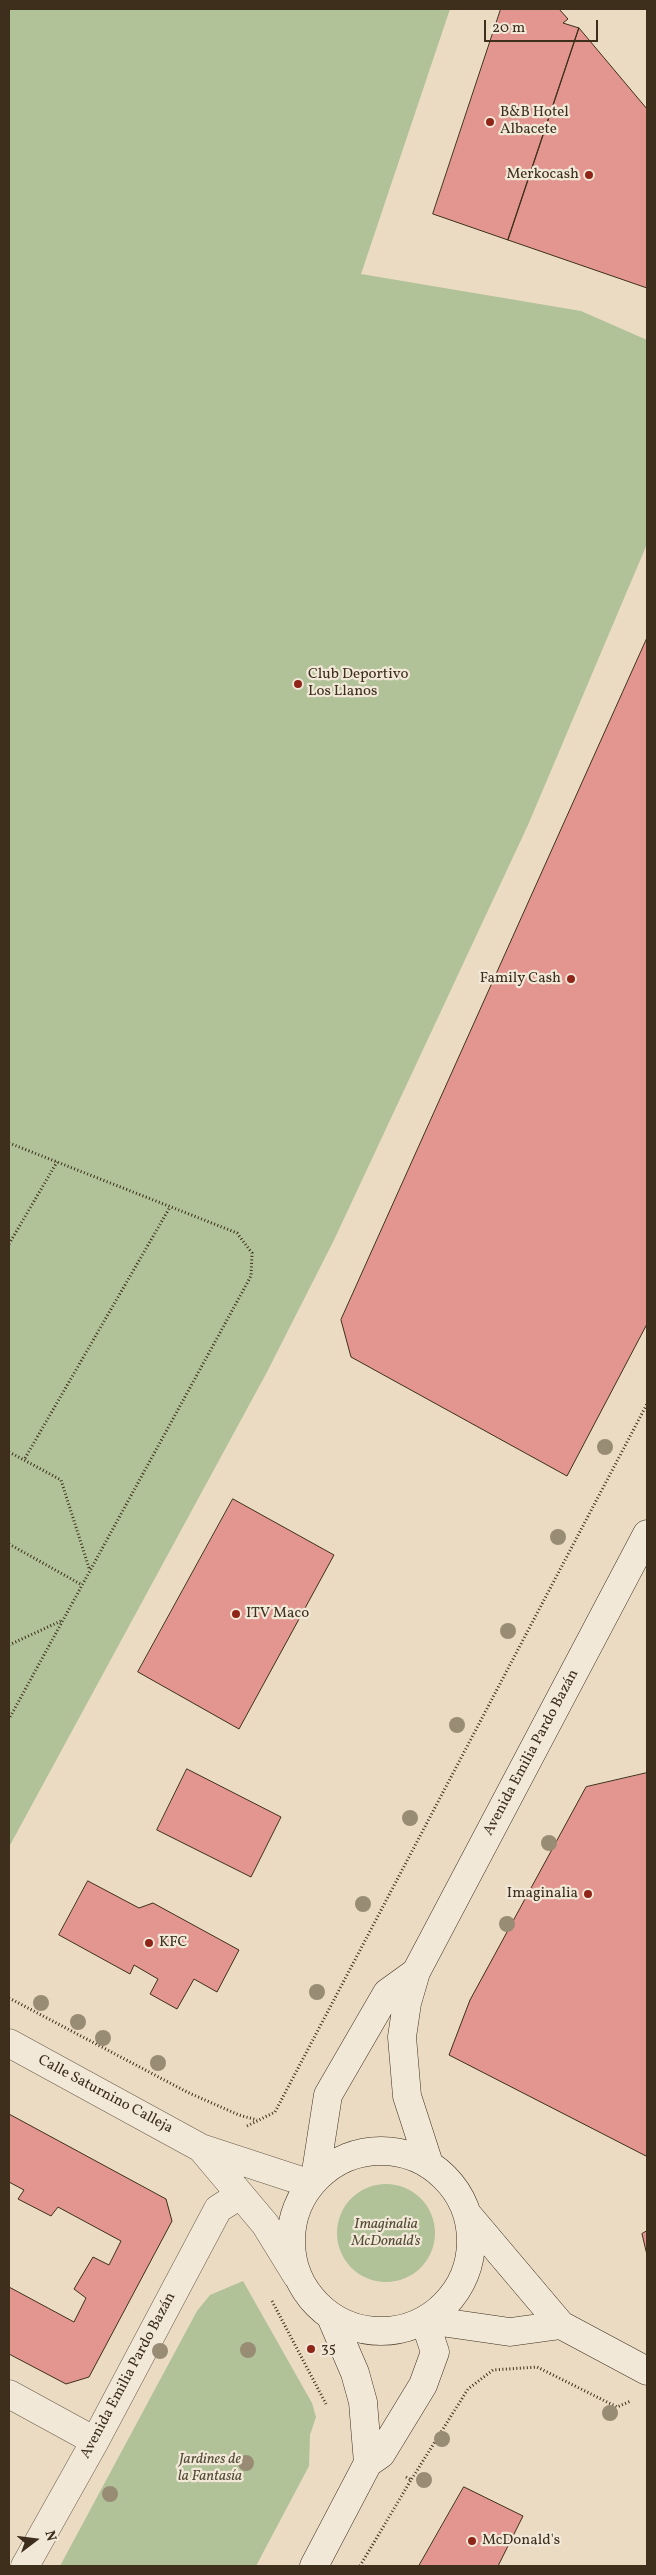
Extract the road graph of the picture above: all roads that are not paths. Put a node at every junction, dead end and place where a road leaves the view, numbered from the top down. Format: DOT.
graph roads {
  1 [pos="647,1534"];
  2 [pos="416,1972"];
  3 [pos="9,2043"];
  4 [pos="201,2148"];
  5 [pos="429,2164"];
  6 [pos="313,2181"];
  7 [pos="240,2195"];
  8 [pos="468,2215"];
  9 [pos="297,2276"];
  10 [pos="331,2317"];
  11 [pos="426,2321"];
  12 [pos="561,2325"];
  13 [pos="647,2371"];
  14 [pos="9,2394"];
  15 [pos="95,2441"];
  16 [pos="371,2461"];
  17 [pos="25,2566"];
  18 [pos="314,2566"];
  1 -- 2 [label="street, Avenida Emilia Pardo Bazán"];
  2 -- 5 [label="street, Avenida Emilia Pardo Bazán"];
  2 -- 6 [label="street, Avenida Emilia Pardo Bazán"];
  3 -- 4 [label="street, Calle Saturnino Calleja"];
  4 -- 6 [label="street, Calle Saturnino Calleja"];
  4 -- 7 [label="street, Calle Saturnino Calleja"];
  5 -- 6 [label="street"];
  5 -- 8 [label="street"];
  6 -- 9 [label="street"];
  7 -- 9 [label="street, Calle Saturnino Calleja"];
  7 -- 15 [label="street, Avenida Emilia Pardo Bazán"];
  8 -- 11 [label="street"];
  8 -- 12 [label="street"];
  9 -- 10 [label="street, Calle Saturnino Calleja"];
  10 -- 11 [label="street"];
  10 -- 16 [label="street"];
  11 -- 12 [label="street"];
  11 -- 16 [label="street"];
  12 -- 13 [label="street"];
  14 -- 15 [label="street"];
  15 -- 17 [label="street, Avenida Emilia Pardo Bazán"];
  16 -- 18 [label="street"];
}
